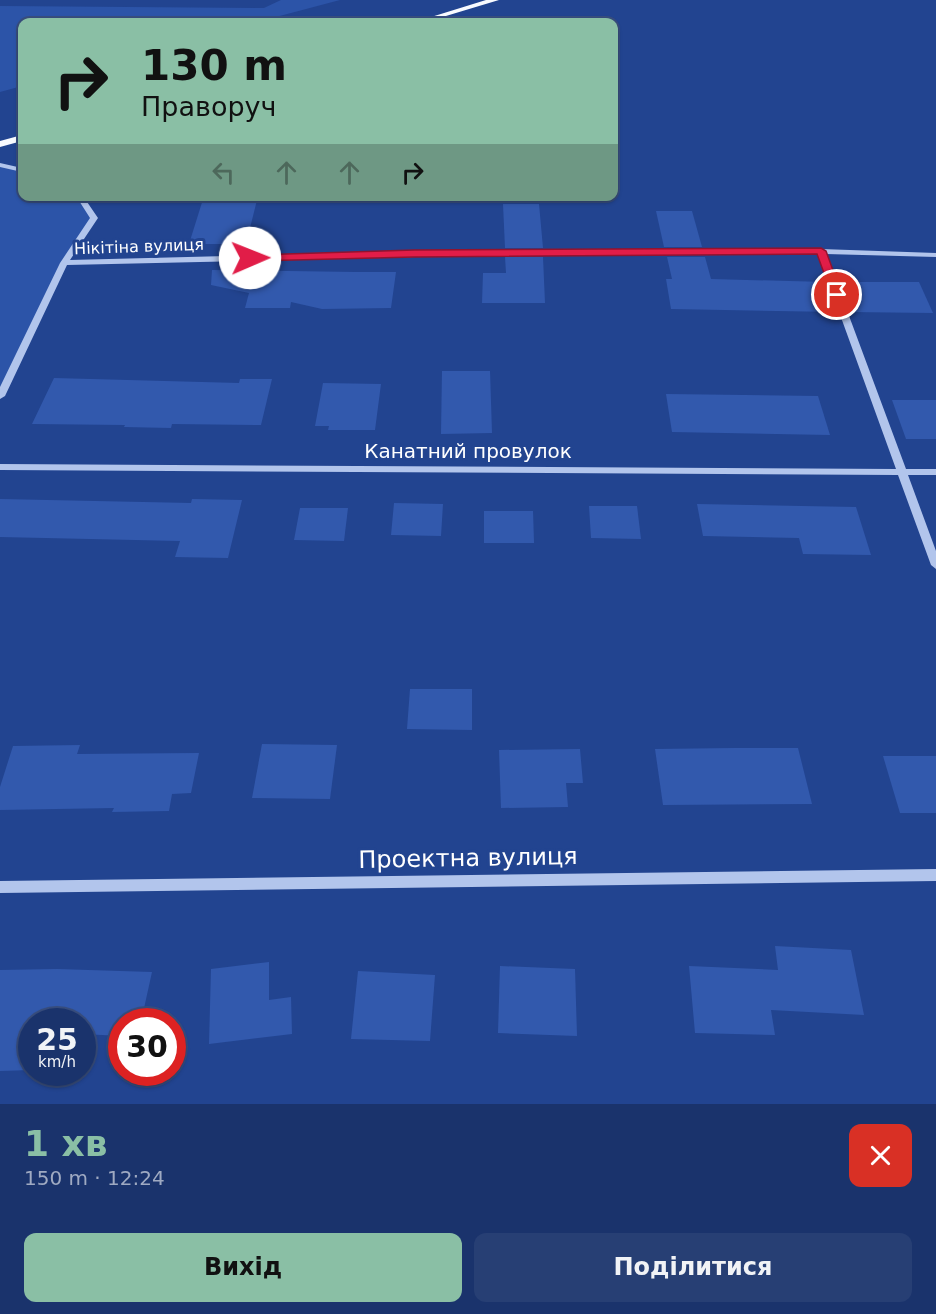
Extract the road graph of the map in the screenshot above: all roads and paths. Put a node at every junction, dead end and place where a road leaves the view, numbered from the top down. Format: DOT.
graph roads {
  1 [pos="495,0"];
  2 [pos="433,18"];
  3 [pos="18,139"];
  4 [pos="0,144"];
  5 [pos="0,165"];
  6 [pos="18,169"];
  7 [pos="82,201"];
  8 [pos="821,251"];
  9 [pos="936,255"];
  10 [pos="64,263"];
  11 [pos="0,396"];
  12 [pos="0,467"];
  13 [pos="901,472"];
  14 [pos="936,472"];
  15 [pos="936,565"];
  16 [pos="936,875"];
  17 [pos="0,887"];
  1 -- 2 [label="main road"];
  3 -- 4 [label="main road"];
  5 -- 6 [label="street"];
  7 -- 10 [label="street"];
  8 -- 9 [label="street, Нікітіна вулиця"];
  8 -- 10 [label="street, Нікітіна вулиця"];
  8 -- 13 [label="street"];
  10 -- 11 [label="street"];
  12 -- 13 [label="street, Канатний провулок"];
  13 -- 14 [label="street, Канатний провулок"];
  13 -- 15 [label="street"];
  16 -- 17 [label="street, Проектна вулиця"];
}
